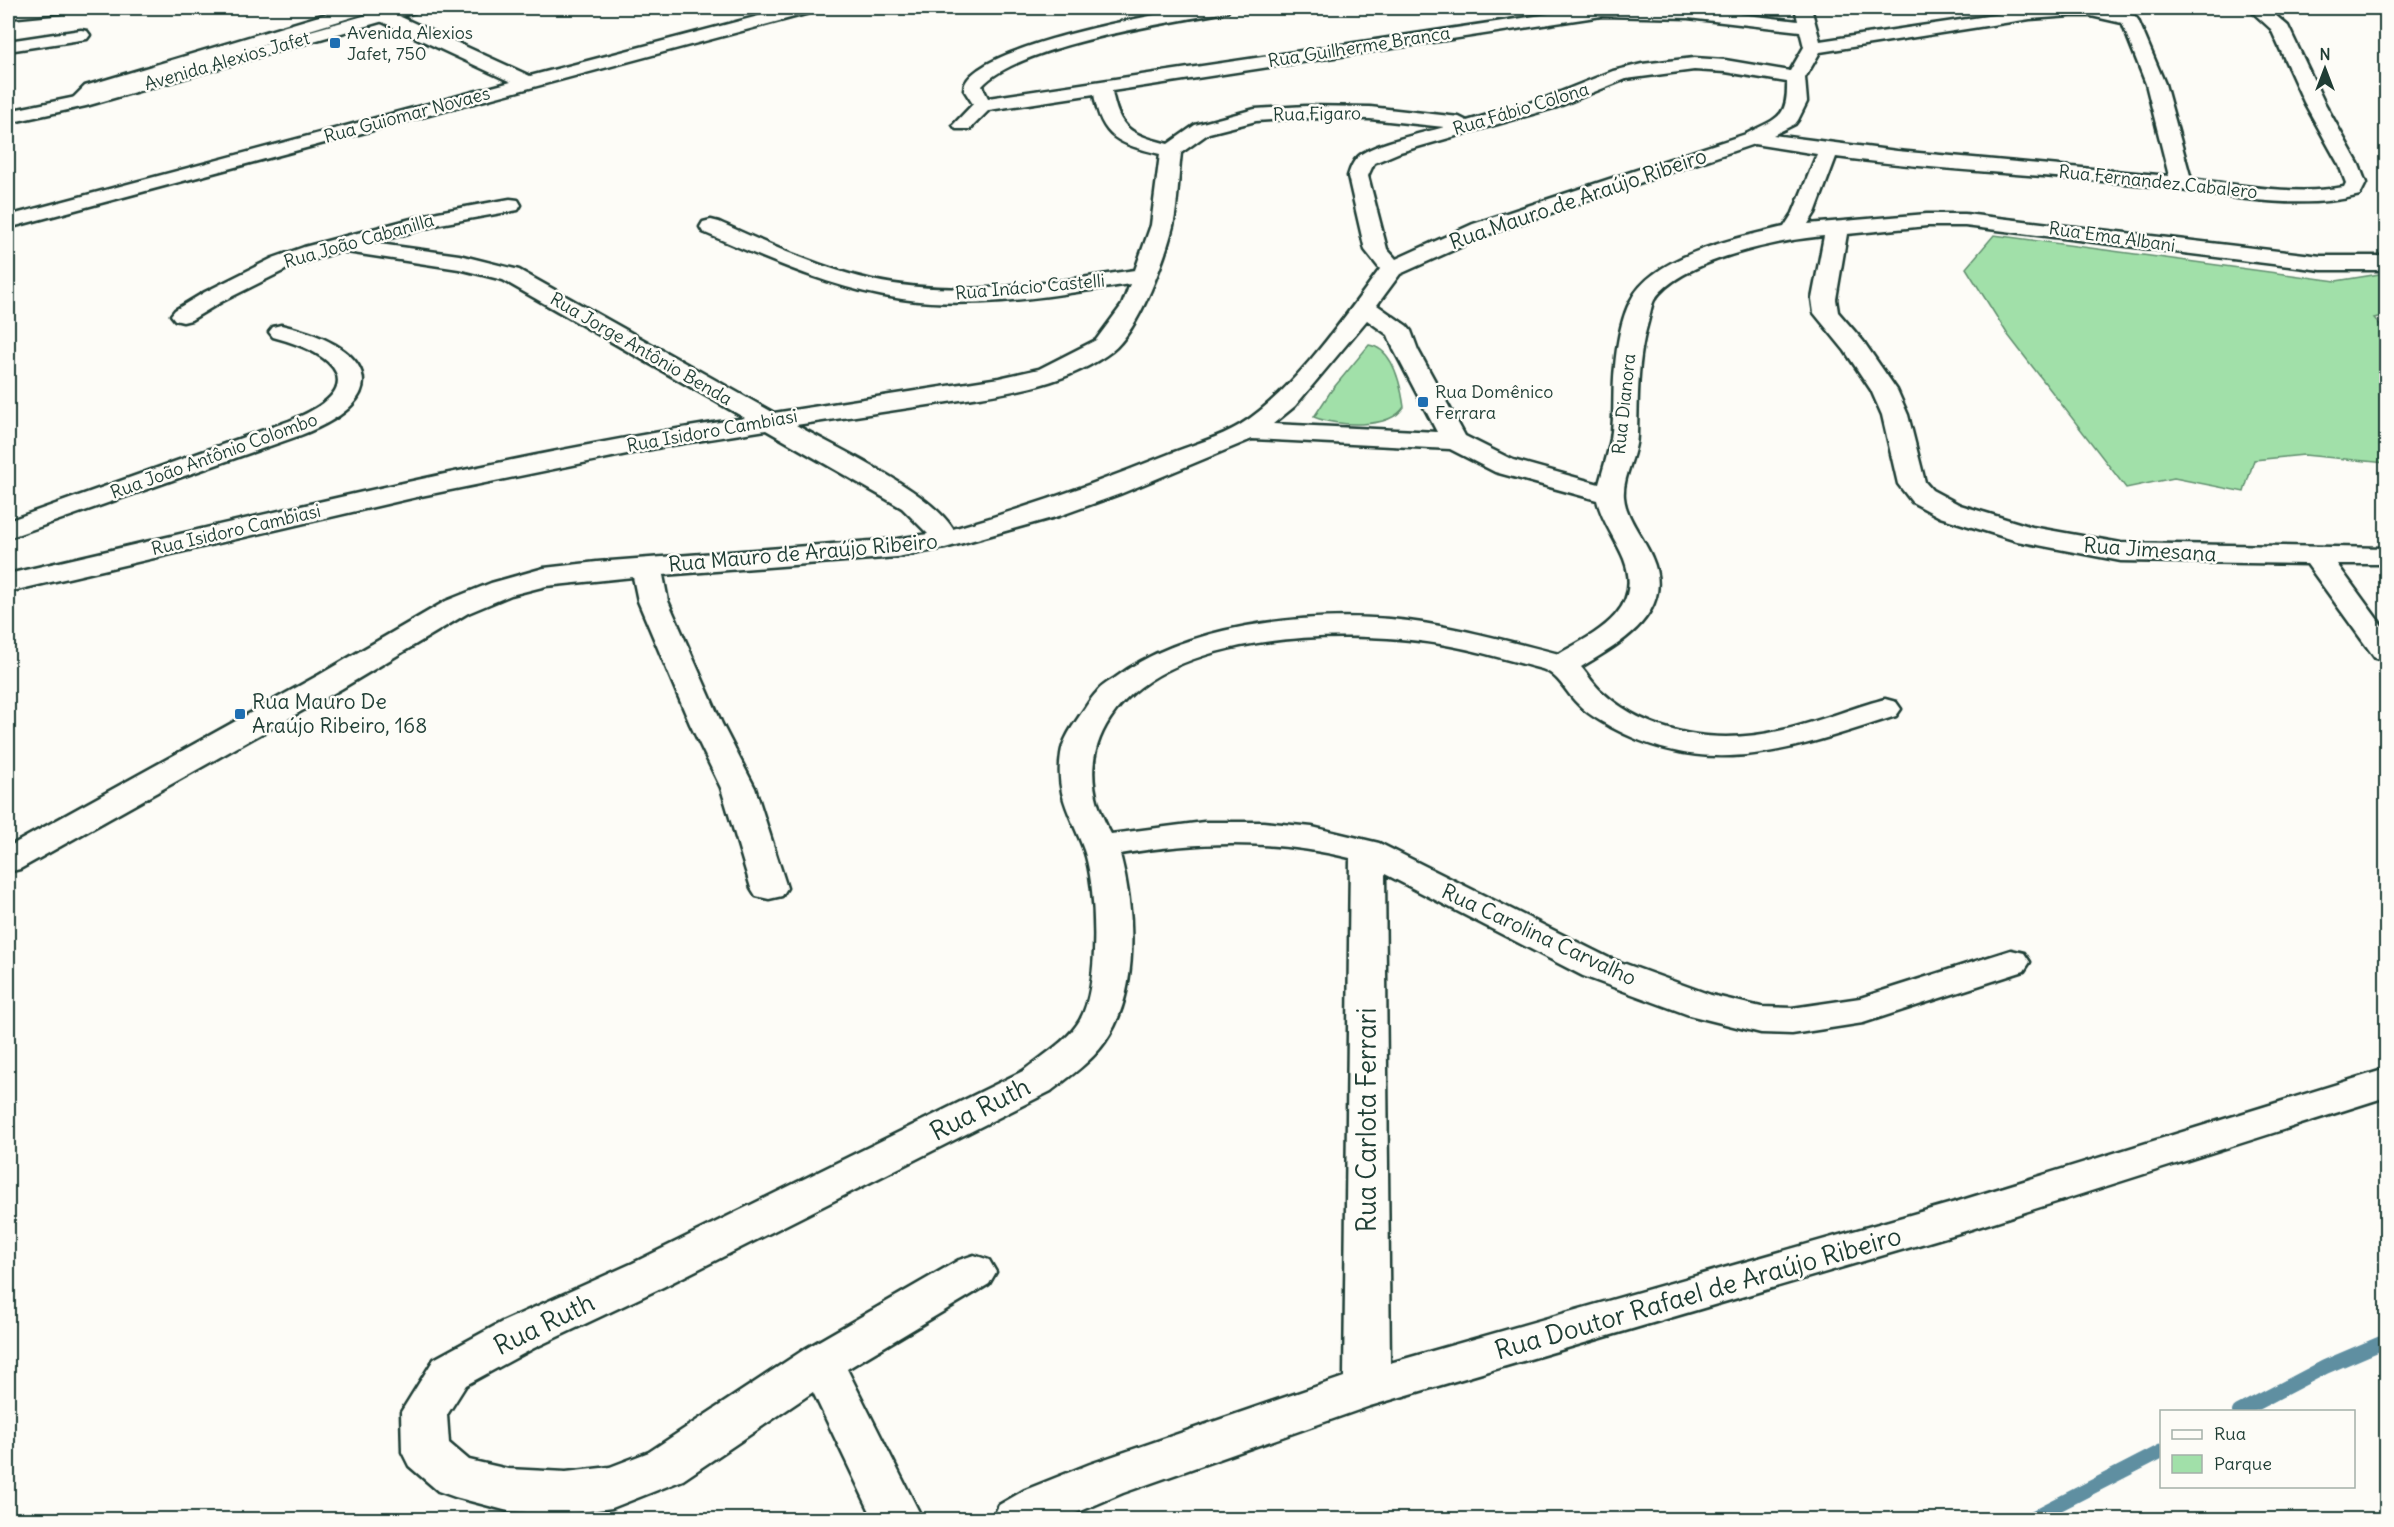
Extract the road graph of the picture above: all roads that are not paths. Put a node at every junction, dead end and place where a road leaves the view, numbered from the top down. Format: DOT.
graph roads {
  1 [pos="52,8"];
  2 [pos="363,8"];
  3 [pos="409,8"];
  4 [pos="807,8"];
  5 [pos="1221,8"];
  6 [pos="2257,8"];
  7 [pos="8,13"];
  8 [pos="384,16"];
  9 [pos="1808,27"];
  10 [pos="81,35"];
  11 [pos="8,46"];
  12 [pos="1796,78"];
  13 [pos="529,83"];
  14 [pos="1102,87"];
  15 [pos="79,102"];
  16 [pos="983,105"];
  17 [pos="8,117"];
  18 [pos="963,125"];
  19 [pos="1472,125"];
  20 [pos="1753,138"];
  21 [pos="1171,151"];
  22 [pos="1828,151"];
  23 [pos="2183,184"];
  24 [pos="510,205"];
  25 [pos="8,222"];
  26 [pos="711,227"];
  27 [pos="1837,227"];
  28 [pos="1792,232"];
  29 [pos="337,244"];
  30 [pos="2386,263"];
  31 [pos="1392,269"];
  32 [pos="1145,275"];
  33 [pos="1364,307"];
  34 [pos="183,315"];
  35 [pos="281,332"];
  36 [pos="767,421"];
  37 [pos="1249,431"];
  38 [pos="1455,441"];
  39 [pos="1610,495"];
  40 [pos="8,530"];
  41 [pos="945,540"];
  42 [pos="2315,555"];
  43 [pos="2386,556"];
  44 [pos="648,567"];
  45 [pos="8,583"];
  46 [pos="2386,651"];
  47 [pos="1562,666"];
  48 [pos="1885,709"];
  49 [pos="1100,847"];
  50 [pos="1367,851"];
  51 [pos="8,861"];
  52 [pos="769,888"];
  53 [pos="2011,962"];
  54 [pos="2386,1083"];
  55 [pos="974,1272"];
  56 [pos="821,1362"];
  57 [pos="1367,1388"];
  58 [pos="899,1520"];
  59 [pos="1016,1520"];
  1 -- 7 [label="street"];
  2 -- 15 [label="street, Avenida Alexios Jafet"];
  3 -- 8 [label="street, Avenida Alexios Jafet"];
  4 -- 13 [label="street, Rua Guiomar Novaes"];
  5 -- 16 [label="street"];
  6 -- 23 [label="street, Rua Fernandez Cabalero"];
  8 -- 13 [label="street"];
  8 -- 15 [label="street, Avenida Alexios Jafet"];
  9 -- 12 [label="street, Rua Mauro de Araújo Ribeiro"];
  9 -- 14 [label="street, Rua Guilherme Branca"];
  9 -- 23 [label="street, Rua Guilherme Branca"];
  10 -- 11 [label="street"];
  12 -- 19 [label="street, Rua Fábio Colona"];
  12 -- 20 [label="street, Rua Mauro de Araújo Ribeiro"];
  13 -- 25 [label="street, Rua Guiomar Novaes"];
  14 -- 16 [label="street, Rua Guilherme Branca"];
  14 -- 21 [label="street"];
  15 -- 17 [label="street, Avenida Alexios Jafet"];
  16 -- 18 [label="street"];
  19 -- 21 [label="street, Rua Figaro"];
  19 -- 31 [label="street, Rua Fábio Colona"];
  20 -- 22 [label="street, Rua Fernandez Cabalero"];
  20 -- 31 [label="street, Rua Mauro de Araújo Ribeiro"];
  21 -- 32 [label="street, Rua Isidoro Cambiasi"];
  22 -- 23 [label="street, Rua Fernandez Cabalero"];
  22 -- 28 [label="street"];
  24 -- 29 [label="street, Rua João Cabanilla"];
  26 -- 32 [label="street, Rua Inácio Castelli"];
  27 -- 28 [label="street, Rua Ema Albani"];
  27 -- 30 [label="street, Rua Ema Albani"];
  27 -- 42 [label="street, Rua Jimesana"];
  28 -- 39 [label="street, Rua Dianora"];
  29 -- 34 [label="street, Rua João Cabanilla"];
  29 -- 36 [label="street, Rua Jorge Antônio Benda"];
  31 -- 33 [label="street, Rua Mauro de Araújo Ribeiro"];
  32 -- 36 [label="street, Rua Isidoro Cambiasi"];
  33 -- 37 [label="street, Rua Mauro de Araújo Ribeiro"];
  33 -- 38 [label="street"];
  35 -- 40 [label="street, Rua João Antônio Colombo"];
  36 -- 41 [label="street, Rua Jorge Antônio Benda"];
  36 -- 45 [label="street, Rua Isidoro Cambiasi"];
  37 -- 38 [label="street"];
  37 -- 41 [label="street, Rua Mauro de Araújo Ribeiro"];
  38 -- 39 [label="street"];
  39 -- 47 [label="street"];
  41 -- 44 [label="street, Rua Mauro de Araújo Ribeiro"];
  42 -- 43 [label="street, Rua Jimesana"];
  42 -- 46 [label="street"];
  44 -- 51 [label="street, Rua Mauro de Araújo Ribeiro"];
  44 -- 52 [label="street"];
  47 -- 48 [label="street"];
  47 -- 49 [label="street, Rua Ruth"];
  49 -- 50 [label="street, Rua Carolina Carvalho"];
  49 -- 56 [label="street, Rua Ruth"];
  50 -- 53 [label="street, Rua Carolina Carvalho"];
  50 -- 57 [label="street, Rua Carlota Ferrari"];
  54 -- 57 [label="street, Rua Doutor Rafael de Araújo Ribeiro"];
  55 -- 56 [label="street, Rua Ruth"];
  56 -- 58 [label="street"];
  57 -- 59 [label="street, Rua Doutor Rafael de Araújo Ribeiro"];
}
